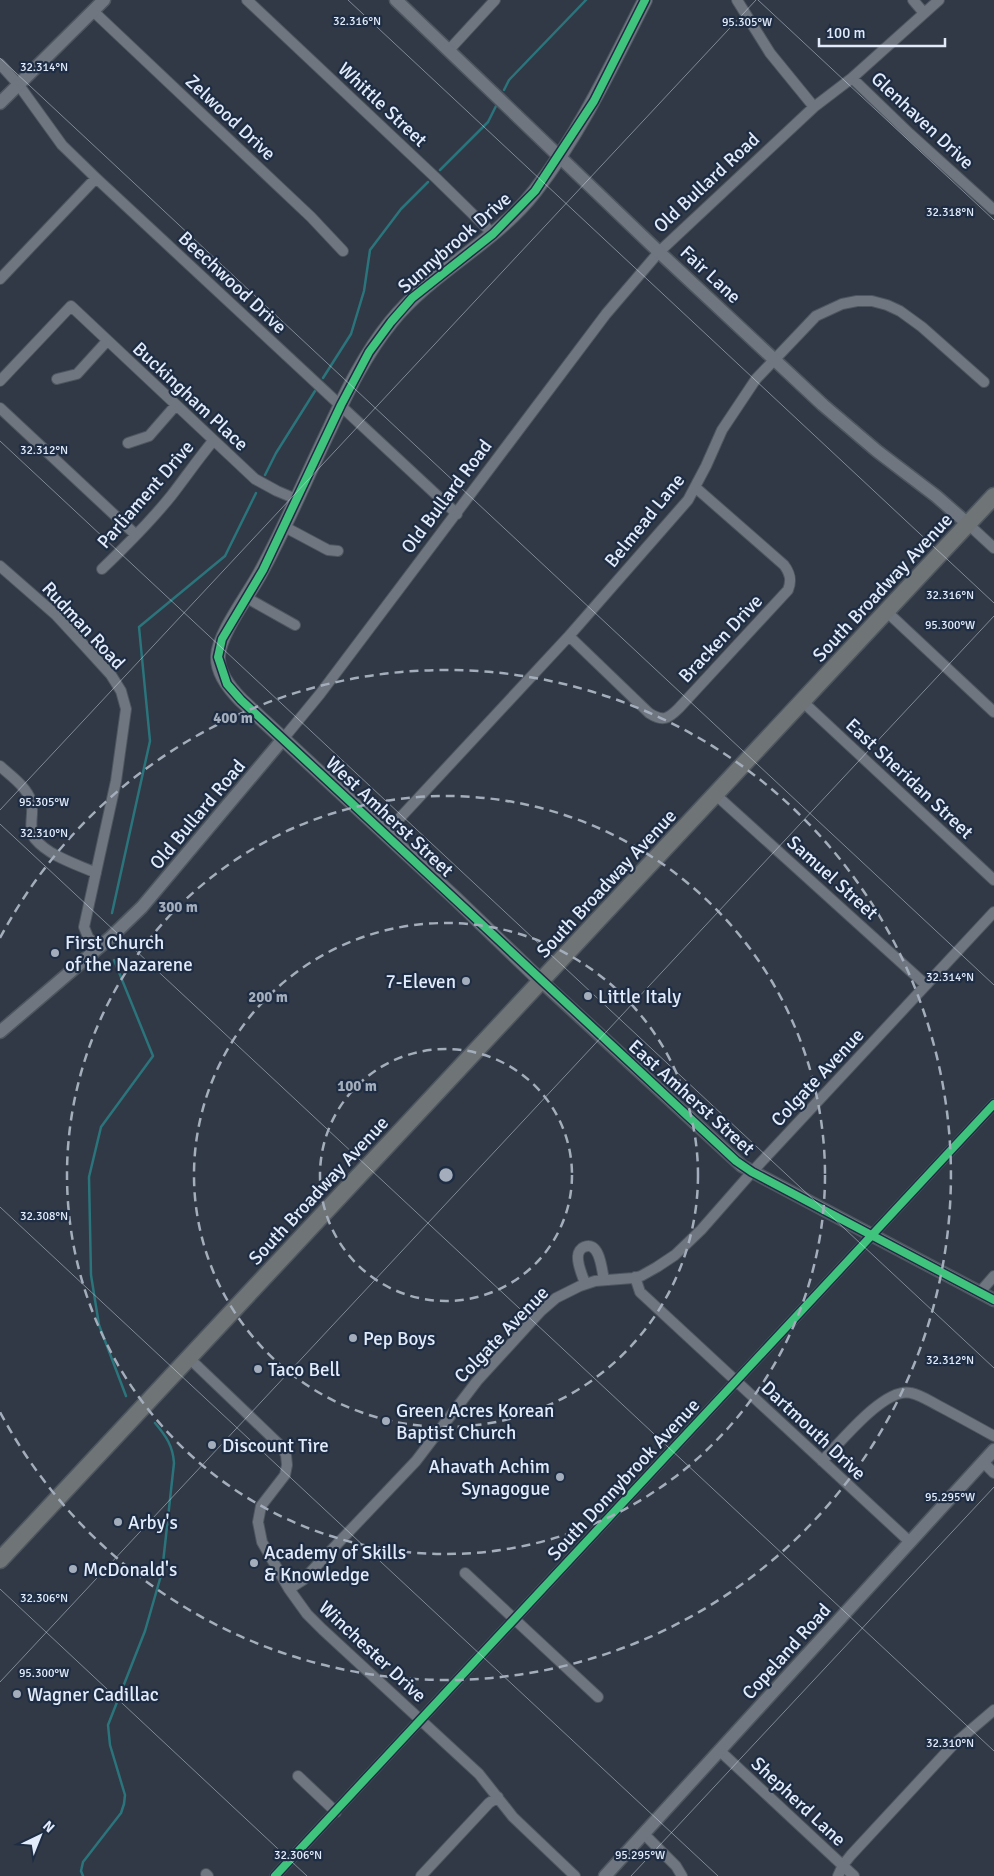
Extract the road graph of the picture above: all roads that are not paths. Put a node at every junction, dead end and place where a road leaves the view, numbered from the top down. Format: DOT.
graph roads {
  1 [pos="104,0"];
  2 [pos="247,0"];
  3 [pos="396,0"];
  4 [pos="495,0"];
  5 [pos="645,0"];
  6 [pos="737,0"];
  7 [pos="914,0"];
  8 [pos="939,0"];
  9 [pos="93,10"];
  10 [pos="924,13"];
  11 [pos="449,50"];
  12 [pos="0,64"];
  13 [pos="852,78"];
  14 [pos="18,84"];
  15 [pos="0,103"];
  16 [pos="814,108"];
  17 [pos="560,155"];
  18 [pos="96,178"];
  19 [pos="993,209"];
  20 [pos="492,234"];
  21 [pos="343,251"];
  22 [pos="659,252"];
  23 [pos="0,279"];
  24 [pos="107,341"];
  25 [pos="775,358"];
  26 [pos="57,379"];
  27 [pos="0,381"];
  28 [pos="984,382"];
  29 [pos="176,405"];
  30 [pos="341,405"];
  31 [pos="0,408"];
  32 [pos="214,442"];
  33 [pos="128,443"];
  34 [pos="695,487"];
  35 [pos="994,496"];
  36 [pos="296,498"];
  37 [pos="457,514"];
  38 [pos="968,524"];
  39 [pos="284,526"];
  40 [pos="136,535"];
  41 [pos="994,548"];
  42 [pos="338,551"];
  43 [pos="0,566"];
  44 [pos="102,569"];
  45 [pos="247,598"];
  46 [pos="886,611"];
  47 [pos="295,625"];
  48 [pos="569,636"];
  49 [pos="222,672"];
  50 [pos="803,702"];
  51 [pos="994,712"];
  52 [pos="283,739"];
  53 [pos="0,766"];
  54 [pos="716,795"];
  55 [pos="385,834"];
  56 [pos="96,873"];
  57 [pos="994,880"];
  58 [pos="994,912"];
  59 [pos="98,948"];
  60 [pos="541,981"];
  61 [pos="926,985"];
  62 [pos="0,1032"];
  63 [pos="994,1104"];
  64 [pos="752,1172"];
  65 [pos="872,1236"];
  66 [pos="994,1276"];
  67 [pos="635,1277"];
  68 [pos="604,1280"];
  69 [pos="585,1284"];
  70 [pos="980,1292"];
  71 [pos="994,1300"];
  72 [pos="189,1358"];
  73 [pos="736,1381"];
  74 [pos="994,1436"];
  75 [pos="994,1450"];
  76 [pos="822,1461"];
  77 [pos="983,1462"];
  78 [pos="994,1473"];
  79 [pos="910,1542"];
  80 [pos="0,1560"];
  81 [pos="465,1572"];
  82 [pos="289,1590"];
  83 [pos="513,1620"];
  84 [pos="598,1697"];
  85 [pos="994,1710"];
  86 [pos="421,1719"];
  87 [pos="720,1751"];
  88 [pos="298,1776"];
  89 [pos="498,1797"];
  90 [pos="336,1812"];
  91 [pos="644,1834"];
  92 [pos="842,1865"];
  93 [pos="275,1876"];
  94 [pos="421,1876"];
  95 [pos="575,1876"];
  96 [pos="605,1876"];
  97 [pos="682,1876"];
  98 [pos="838,1876"];
  99 [pos="854,1876"];
  1 -- 9 [label="street"];
  2 -- 20 [label="street, Whittle Street"];
  3 -- 11 [label="street, Fair Lane"];
  4 -- 11 [label="street"];
  5 -- 17 [label="main road, Sunnybrook Drive"];
  6 -- 16 [label="street"];
  7 -- 10 [label="street"];
  8 -- 10 [label="street, Old Bullard Road"];
  9 -- 14 [label="street"];
  9 -- 21 [label="street, Zelwood Drive"];
  10 -- 13 [label="street, Old Bullard Road"];
  11 -- 17 [label="street, Fair Lane"];
  12 -- 14 [label="street, Beechwood Drive"];
  13 -- 16 [label="street, Old Bullard Road"];
  13 -- 19 [label="street, Glenhaven Drive"];
  14 -- 15 [label="street"];
  14 -- 18 [label="street, Beechwood Drive"];
  16 -- 22 [label="street, Old Bullard Road"];
  17 -- 20 [label="main road, Sunnybrook Drive"];
  17 -- 22 [label="street, Fair Lane"];
  18 -- 23 [label="street"];
  18 -- 30 [label="street, Beechwood Drive"];
  20 -- 30 [label="main road, Sunnybrook Drive"];
  22 -- 25 [label="street, Fair Lane"];
  22 -- 37 [label="street, Old Bullard Road"];
  24 -- 26 [label="street"];
  24 -- 27 [label="street, Buckingham Place"];
  24 -- 29 [label="street, Buckingham Place"];
  25 -- 28 [label="street, Belmead Lane"];
  25 -- 34 [label="street, Belmead Lane"];
  25 -- 38 [label="street, Fair Lane"];
  29 -- 32 [label="street, Buckingham Place"];
  29 -- 33 [label="street"];
  30 -- 36 [label="main road, Sunnybrook Drive"];
  30 -- 37 [label="street, Beechwood Drive"];
  31 -- 40 [label="street"];
  32 -- 36 [label="street, Buckingham Place"];
  32 -- 40 [label="street, Parliament Drive"];
  34 -- 48 [label="street, Belmead Lane"];
  34 -- 48 [label="street, Bracken Drive"];
  35 -- 38 [label="main road, South Broadway Avenue"];
  36 -- 39 [label="main road, Sunnybrook Drive"];
  37 -- 52 [label="street, Old Bullard Road"];
  38 -- 41 [label="street"];
  38 -- 46 [label="main road, South Broadway Avenue"];
  39 -- 42 [label="street"];
  39 -- 45 [label="main road, Sunnybrook Drive"];
  40 -- 44 [label="street, Parliament Drive"];
  43 -- 56 [label="street, Rudman Road"];
  45 -- 47 [label="street"];
  45 -- 49 [label="main road, Sunnybrook Drive"];
  46 -- 50 [label="main road, South Broadway Avenue"];
  46 -- 51 [label="street"];
  48 -- 55 [label="street, Belmead Lane"];
  49 -- 52 [label="main road, West Amherst Street"];
  50 -- 54 [label="main road, South Broadway Avenue"];
  50 -- 57 [label="street, East Sheridan Street"];
  52 -- 55 [label="main road, West Amherst Street"];
  52 -- 59 [label="street, Old Bullard Road"];
  53 -- 56 [label="street"];
  54 -- 60 [label="main road, South Broadway Avenue"];
  54 -- 61 [label="street, Samuel Street"];
  55 -- 60 [label="main road, West Amherst Street"];
  56 -- 59 [label="street, Rudman Road"];
  58 -- 61 [label="street, Colgate Avenue"];
  59 -- 62 [label="street, Old Bullard Road"];
  60 -- 64 [label="street, East Amherst Street"];
  60 -- 72 [label="main road, South Broadway Avenue"];
  61 -- 64 [label="street, Colgate Avenue"];
  63 -- 65 [label="street, South Donnybrook Avenue"];
  64 -- 65 [label="street, East Amherst Street"];
  64 -- 67 [label="street, Colgate Avenue"];
  65 -- 70 [label="street, East Amherst Street"];
  65 -- 73 [label="street, South Donnybrook Avenue"];
  66 -- 70 [label="street"];
  67 -- 68 [label="street, Colgate Avenue"];
  67 -- 73 [label="street, Dartmouth Drive"];
  68 -- 69 [label="street, Colgate Avenue"];
  68 -- 69 [label="street"];
  69 -- 82 [label="street, Colgate Avenue"];
  70 -- 71 [label="street, East Amherst Street"];
  72 -- 80 [label="main road, South Broadway Avenue"];
  72 -- 82 [label="street, Winchester Drive"];
  73 -- 76 [label="street, Dartmouth Drive"];
  73 -- 83 [label="street, South Donnybrook Avenue"];
  74 -- 76 [label="street"];
  75 -- 77 [label="street, Copeland Road"];
  76 -- 79 [label="street, Dartmouth Drive"];
  77 -- 78 [label="street"];
  77 -- 79 [label="street, Copeland Road"];
  79 -- 87 [label="street, Copeland Road"];
  81 -- 83 [label="street"];
  82 -- 86 [label="street, Winchester Drive"];
  83 -- 84 [label="street"];
  83 -- 86 [label="street, South Donnybrook Avenue"];
  85 -- 92 [label="street"];
  86 -- 89 [label="street, Winchester Drive"];
  86 -- 90 [label="street, South Donnybrook Avenue"];
  87 -- 91 [label="street, Copeland Road"];
  87 -- 92 [label="street, Shepherd Lane"];
  88 -- 90 [label="street"];
  89 -- 94 [label="street"];
  89 -- 95 [label="street, Winchester Drive"];
  90 -- 93 [label="street, South Donnybrook Avenue"];
  91 -- 96 [label="street, Copeland Road"];
  91 -- 97 [label="street"];
  92 -- 98 [label="street"];
  92 -- 99 [label="street, Shepherd Lane"];
}
